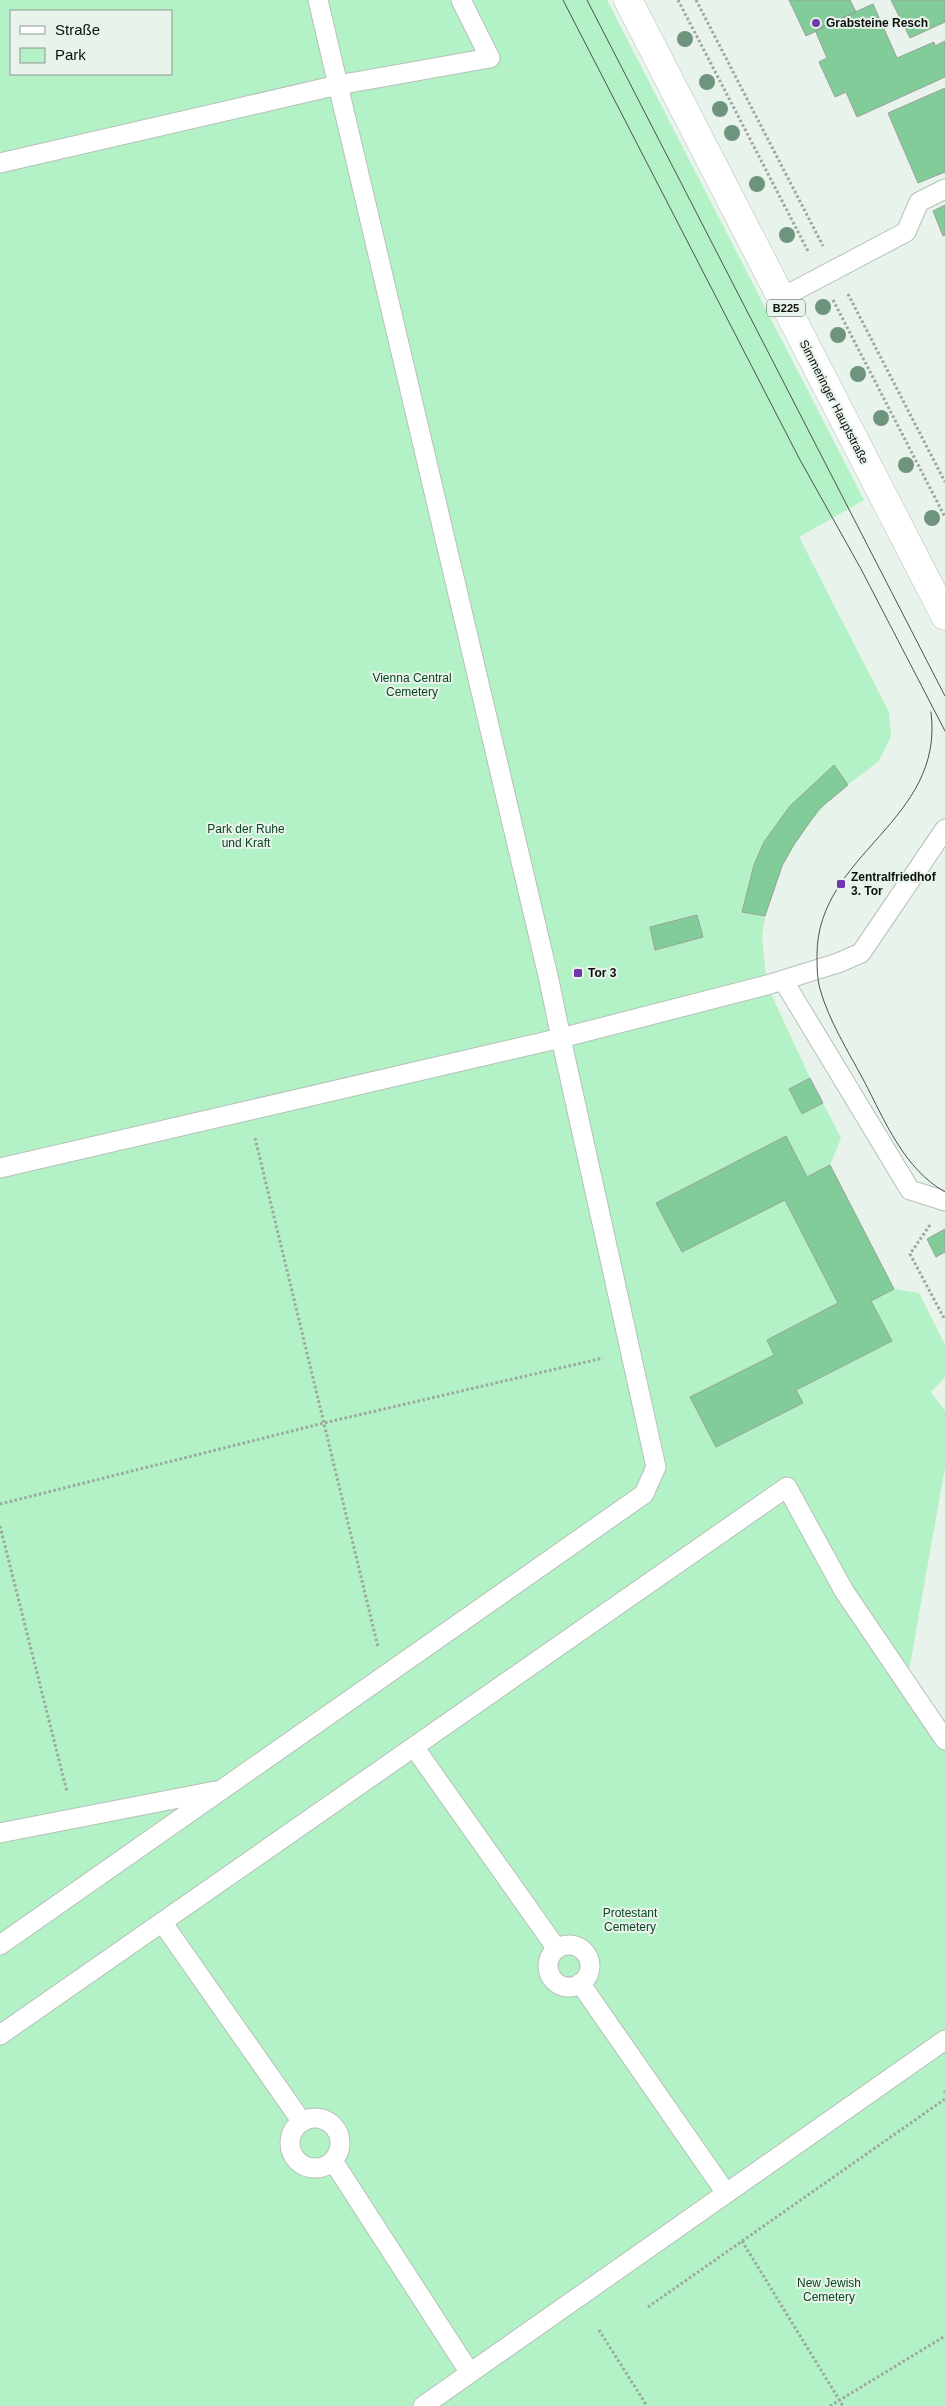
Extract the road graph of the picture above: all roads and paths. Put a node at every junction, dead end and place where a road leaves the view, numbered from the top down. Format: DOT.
graph roads {
  1 [pos="318,0"];
  2 [pos="461,0"];
  3 [pos="628,0"];
  4 [pos="696,0"];
  5 [pos="338,85"];
  6 [pos="0,163"];
  7 [pos="945,189"];
  8 [pos="835,270"];
  9 [pos="781,298"];
  10 [pos="945,482"];
  11 [pos="945,616"];
  12 [pos="945,829"];
  13 [pos="783,980"];
  14 [pos="561,1038"];
  15 [pos="248,1110"];
  16 [pos="0,1168"];
  17 [pos="910,1190"];
  18 [pos="945,1201"];
  19 [pos="945,1320"];
  20 [pos="631,1352"];
  21 [pos="324,1422"];
  22 [pos="0,1504"];
  23 [pos="0,1526"];
  24 [pos="385,1674"];
  25 [pos="945,1740"];
  26 [pos="414,1747"];
  27 [pos="221,1790"];
  28 [pos="73,1818"];
  29 [pos="0,1833"];
  30 [pos="162,1922"];
  31 [pos="0,1945"];
  32 [pos="557,1949"];
  33 [pos="580,1983"];
  34 [pos="0,2035"];
  35 [pos="945,2040"];
  36 [pos="945,2099"];
  37 [pos="302,2122"];
  38 [pos="333,2161"];
  39 [pos="726,2193"];
  40 [pos="742,2241"];
  41 [pos="648,2307"];
  42 [pos="599,2330"];
  43 [pos="945,2336"];
  44 [pos="470,2373"];
  45 [pos="840,2400"];
  46 [pos="423,2406"];
  47 [pos="647,2406"];
  48 [pos="830,2406"];
  49 [pos="843,2406"];
  1 -- 5 [label="lane"];
  2 -- 5 [label="lane"];
  3 -- 9 [label="main road, Simmeringer Hauptstraße / B225"];
  4 -- 8 [label="path"];
  5 -- 6 [label="lane"];
  5 -- 14 [label="lane"];
  7 -- 8 [label="lane"];
  8 -- 9 [label="lane"];
  8 -- 10 [label="path"];
  9 -- 11 [label="main road, Simmeringer Hauptstraße / B225"];
  12 -- 13 [label="lane"];
  13 -- 14 [label="lane"];
  13 -- 17 [label="lane"];
  14 -- 15 [label="lane"];
  14 -- 20 [label="lane"];
  15 -- 16 [label="lane"];
  15 -- 21 [label="path"];
  17 -- 18 [label="lane"];
  17 -- 19 [label="path"];
  20 -- 21 [label="path"];
  20 -- 24 [label="lane"];
  21 -- 22 [label="path"];
  21 -- 24 [label="path"];
  23 -- 28 [label="path"];
  24 -- 27 [label="lane"];
  25 -- 26 [label="lane"];
  26 -- 30 [label="lane"];
  26 -- 32 [label="lane"];
  27 -- 28 [label="lane"];
  27 -- 31 [label="lane"];
  28 -- 29 [label="lane"];
  30 -- 34 [label="lane"];
  30 -- 37 [label="lane"];
  32 -- 33 [label="lane"];
  32 -- 33 [label="lane"];
  33 -- 39 [label="lane"];
  35 -- 39 [label="lane"];
  36 -- 40 [label="path"];
  37 -- 38 [label="lane"];
  37 -- 38 [label="lane"];
  38 -- 44 [label="lane"];
  39 -- 44 [label="lane"];
  40 -- 41 [label="path"];
  40 -- 45 [label="path"];
  42 -- 47 [label="path"];
  43 -- 45 [label="path"];
  44 -- 46 [label="lane"];
  45 -- 48 [label="path"];
  45 -- 49 [label="path"];
}
